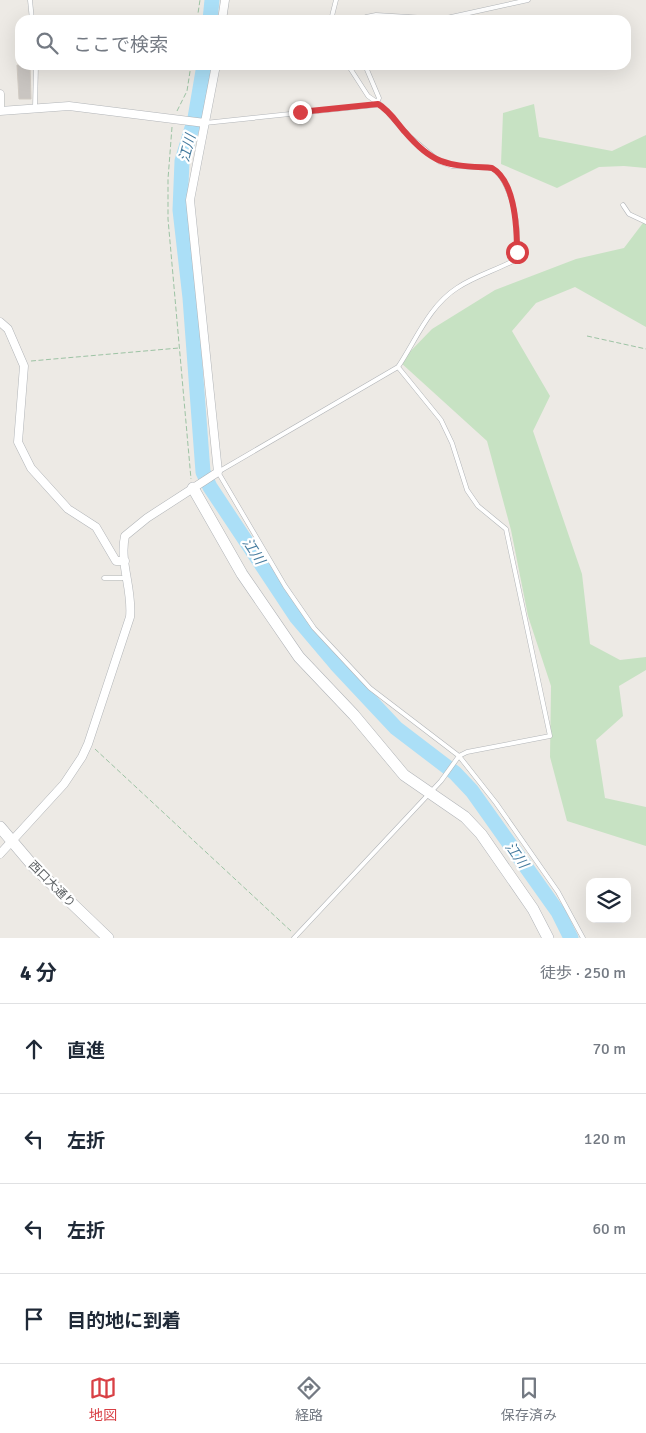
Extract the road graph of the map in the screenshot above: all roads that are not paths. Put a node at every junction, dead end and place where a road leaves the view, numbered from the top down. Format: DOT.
graph roads {
  1 [pos="30,0"];
  2 [pos="225,0"];
  3 [pos="336,0"];
  4 [pos="528,0"];
  5 [pos="32,15"];
  6 [pos="223,15"];
  7 [pos="332,15"];
  8 [pos="460,15"];
  9 [pos="36,70"];
  10 [pos="215,70"];
  11 [pos="351,70"];
  12 [pos="367,70"];
  13 [pos="0,94"];
  14 [pos="378,104"];
  15 [pos="35,108"];
  16 [pos="0,110"];
  17 [pos="205,123"];
  18 [pos="623,205"];
  19 [pos="646,222"];
  20 [pos="0,322"];
  21 [pos="398,367"];
  22 [pos="216,474"];
  23 [pos="195,487"];
  24 [pos="125,561"];
  25 [pos="104,578"];
  26 [pos="127,578"];
  27 [pos="459,756"];
  28 [pos="428,794"];
  29 [pos="0,827"];
  30 [pos="11,842"];
  31 [pos="0,854"];
  32 [pos="295,937"];
  33 [pos="108,938"];
  34 [pos="548,938"];
  35 [pos="583,938"];
  1 -- 5 [label="lane"];
  2 -- 6 [label="street"];
  3 -- 7 [label="lane"];
  4 -- 8 [label="lane"];
  9 -- 15 [label="lane"];
  10 -- 17 [label="street"];
  11 -- 14 [label="lane"];
  12 -- 14 [label="lane"];
  13 -- 16 [label="street"];
  14 -- 17 [label="lane"];
  14 -- 21 [label="lane"];
  15 -- 16 [label="street"];
  15 -- 17 [label="street"];
  17 -- 22 [label="street"];
  18 -- 19 [label="lane"];
  20 -- 24 [label="street"];
  21 -- 22 [label="lane"];
  21 -- 27 [label="lane"];
  22 -- 23 [label="street"];
  22 -- 27 [label="lane"];
  23 -- 24 [label="street"];
  23 -- 28 [label="street"];
  24 -- 26 [label="street"];
  25 -- 26 [label="lane"];
  26 -- 30 [label="street"];
  27 -- 28 [label="lane"];
  27 -- 35 [label="lane"];
  28 -- 32 [label="lane"];
  28 -- 34 [label="street"];
  29 -- 30 [label="street, 西口大通り"];
  30 -- 31 [label="street"];
  30 -- 33 [label="street, 西口大通り"];
}
